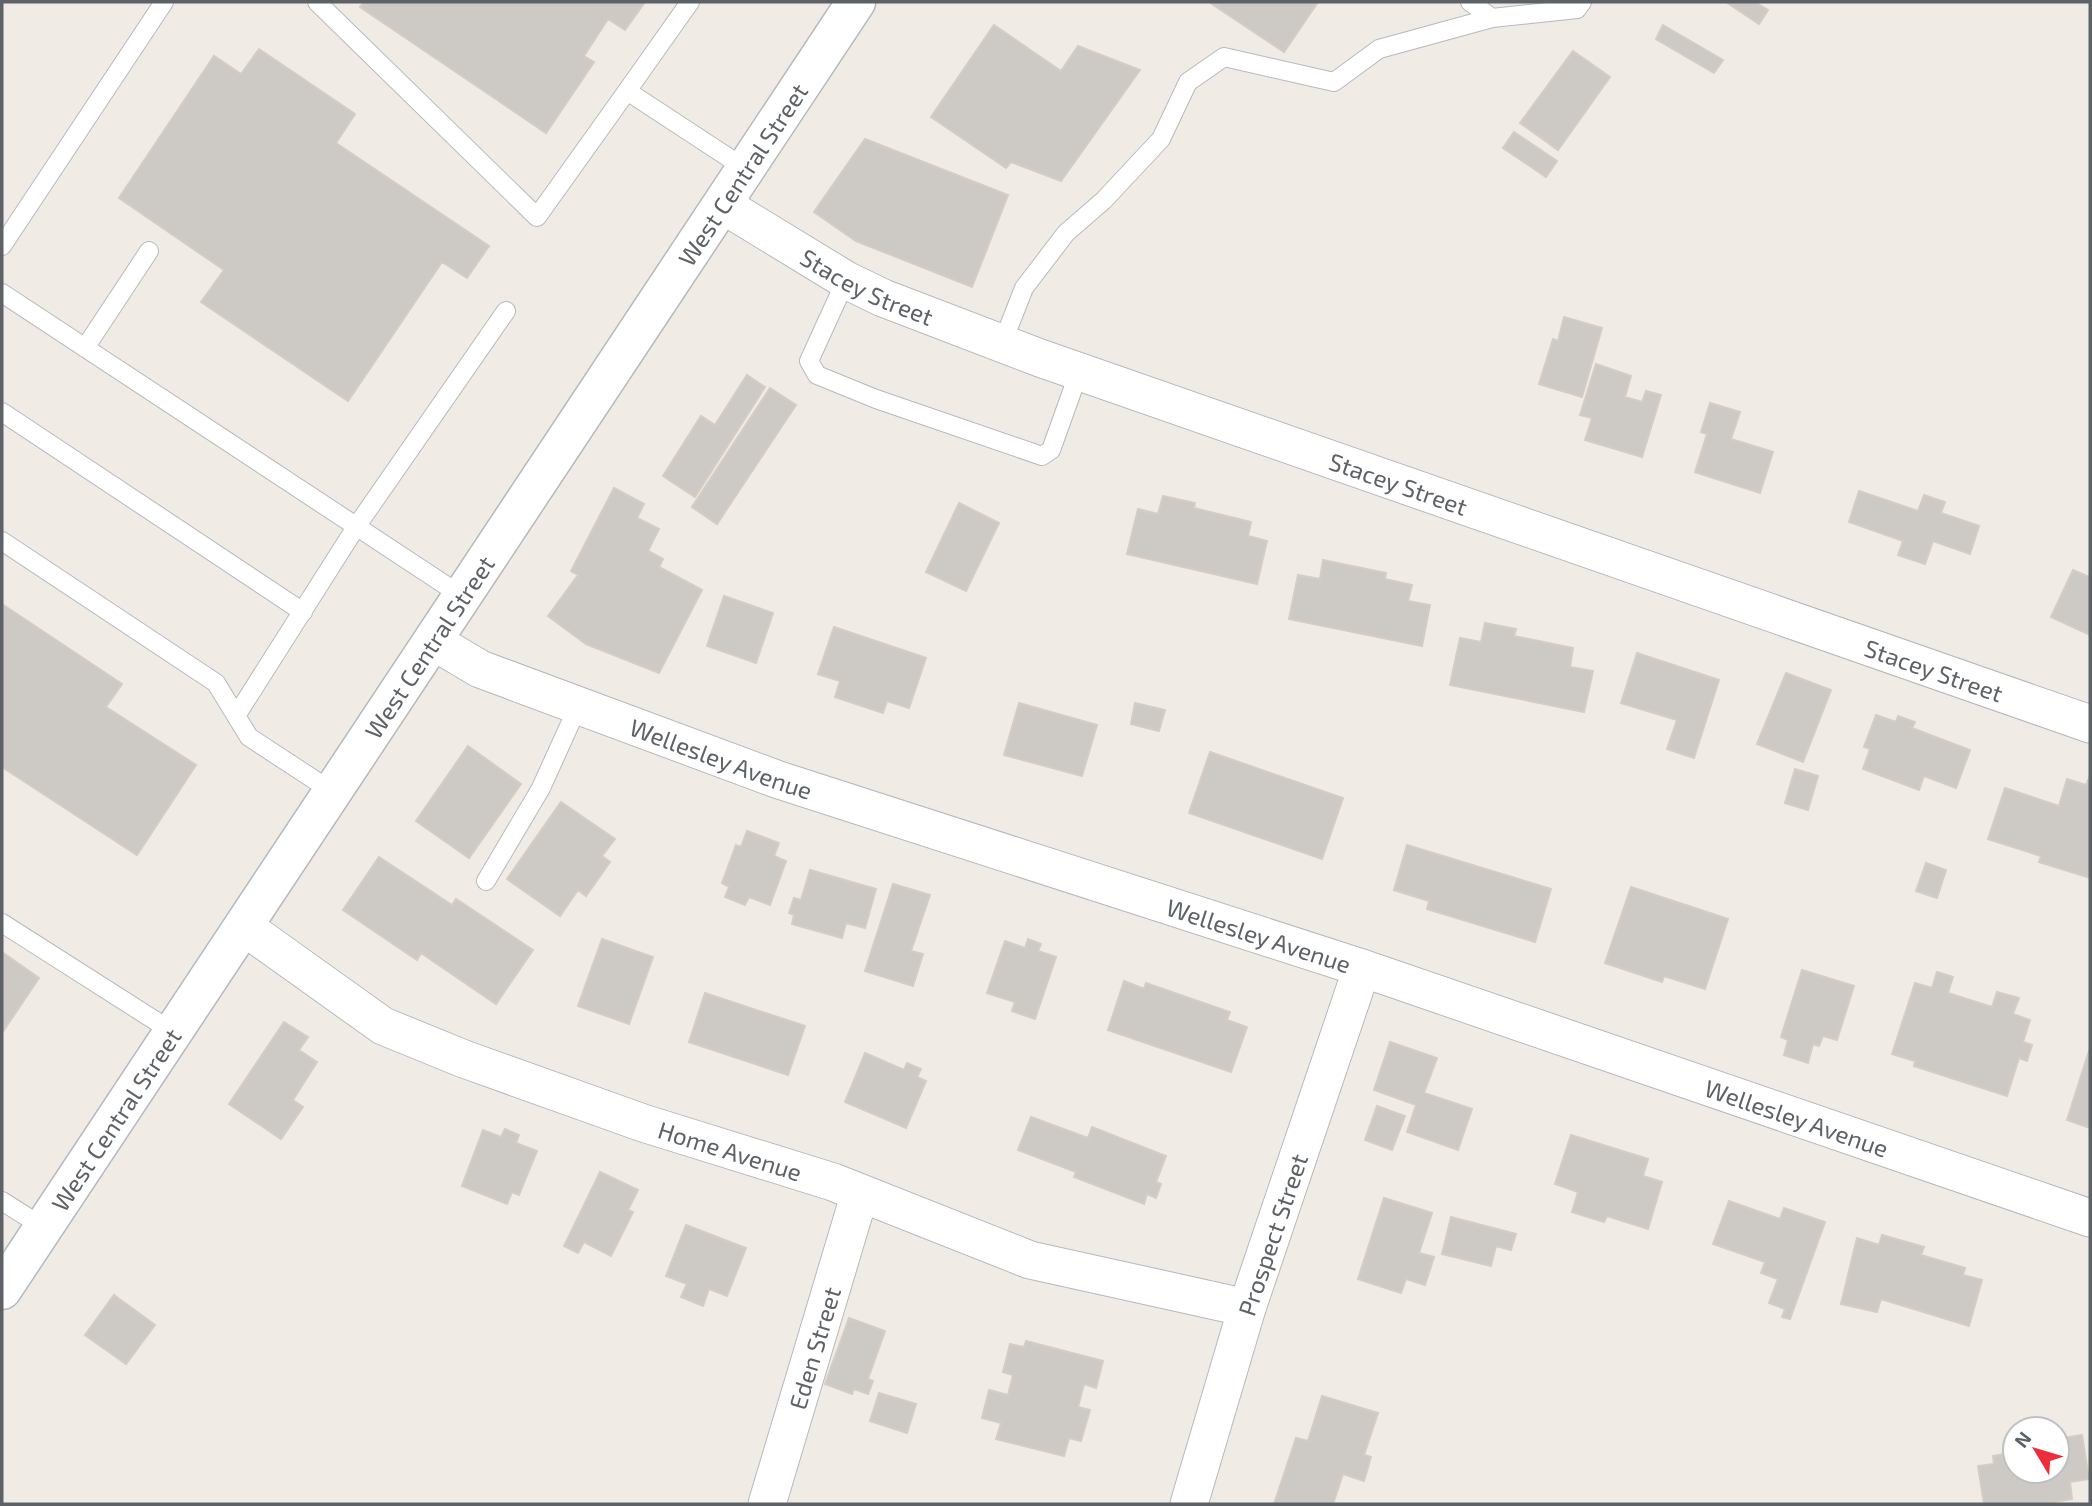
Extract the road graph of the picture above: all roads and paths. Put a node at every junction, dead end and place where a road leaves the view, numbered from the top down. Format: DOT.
graph roads {
  1 [pos="164,2"];
  2 [pos="317,2"];
  3 [pos="690,2"];
  4 [pos="856,2"];
  5 [pos="1470,2"];
  6 [pos="1582,2"];
  7 [pos="1492,18"];
  8 [pos="627,91"];
  9 [pos="746,169"];
  10 [pos="723,205"];
  11 [pos="2,246"];
  12 [pos="149,251"];
  13 [pos="846,280"];
  14 [pos="2,293"];
  15 [pos="506,311"];
  16 [pos="1002,344"];
  17 [pos="85,348"];
  18 [pos="1079,372"];
  19 [pos="2,412"];
  20 [pos="356,527"];
  21 [pos="2,541"];
  22 [pos="462,596"];
  23 [pos="303,612"];
  24 [pos="433,641"];
  25 [pos="579,704"];
  26 [pos="236,716"];
  27 [pos="2090,724"];
  28 [pos="333,792"];
  29 [pos="486,881"];
  30 [pos="2,923"];
  31 [pos="243,926"];
  32 [pos="1362,968"];
  33 [pos="173,1032"];
  34 [pos="860,1193"];
  35 [pos="2,1201"];
  36 [pos="2090,1218"];
  37 [pos="43,1227"];
  38 [pos="2,1290"];
  39 [pos="1247,1308"];
  40 [pos="767,1504"];
  41 [pos="1189,1504"];
  1 -- 11 [label="lane"];
  2 -- 8 [label="lane"];
  3 -- 8 [label="lane"];
  4 -- 9 [label="main road, West Central Street"];
  5 -- 7 [label="lane"];
  6 -- 7 [label="lane"];
  7 -- 16 [label="lane"];
  8 -- 9 [label="lane"];
  9 -- 10 [label="main road, West Central Street"];
  10 -- 13 [label="street, Stacey Street"];
  10 -- 22 [label="main road, West Central Street"];
  12 -- 17 [label="lane"];
  13 -- 16 [label="street, Stacey Street"];
  13 -- 18 [label="lane"];
  14 -- 17 [label="lane"];
  15 -- 20 [label="lane"];
  16 -- 18 [label="street, Stacey Street"];
  17 -- 20 [label="lane"];
  18 -- 27 [label="street, Stacey Street"];
  19 -- 23 [label="lane"];
  20 -- 22 [label="lane"];
  20 -- 23 [label="lane"];
  21 -- 26 [label="lane"];
  22 -- 24 [label="main road, West Central Street"];
  23 -- 26 [label="lane"];
  24 -- 25 [label="street, Wellesley Avenue"];
  24 -- 28 [label="main road, West Central Street"];
  25 -- 29 [label="lane"];
  25 -- 32 [label="street, Wellesley Avenue"];
  26 -- 28 [label="lane"];
  28 -- 31 [label="main road, West Central Street"];
  30 -- 33 [label="lane"];
  31 -- 33 [label="main road, West Central Street"];
  31 -- 34 [label="street, Home Avenue"];
  32 -- 36 [label="street, Wellesley Avenue"];
  32 -- 39 [label="street, Prospect Street"];
  33 -- 37 [label="main road, West Central Street"];
  34 -- 39 [label="street, Home Avenue"];
  34 -- 40 [label="street, Eden Street"];
  35 -- 37 [label="lane"];
  37 -- 38 [label="main road, West Central Street"];
  39 -- 41 [label="street, Prospect Street"];
}
